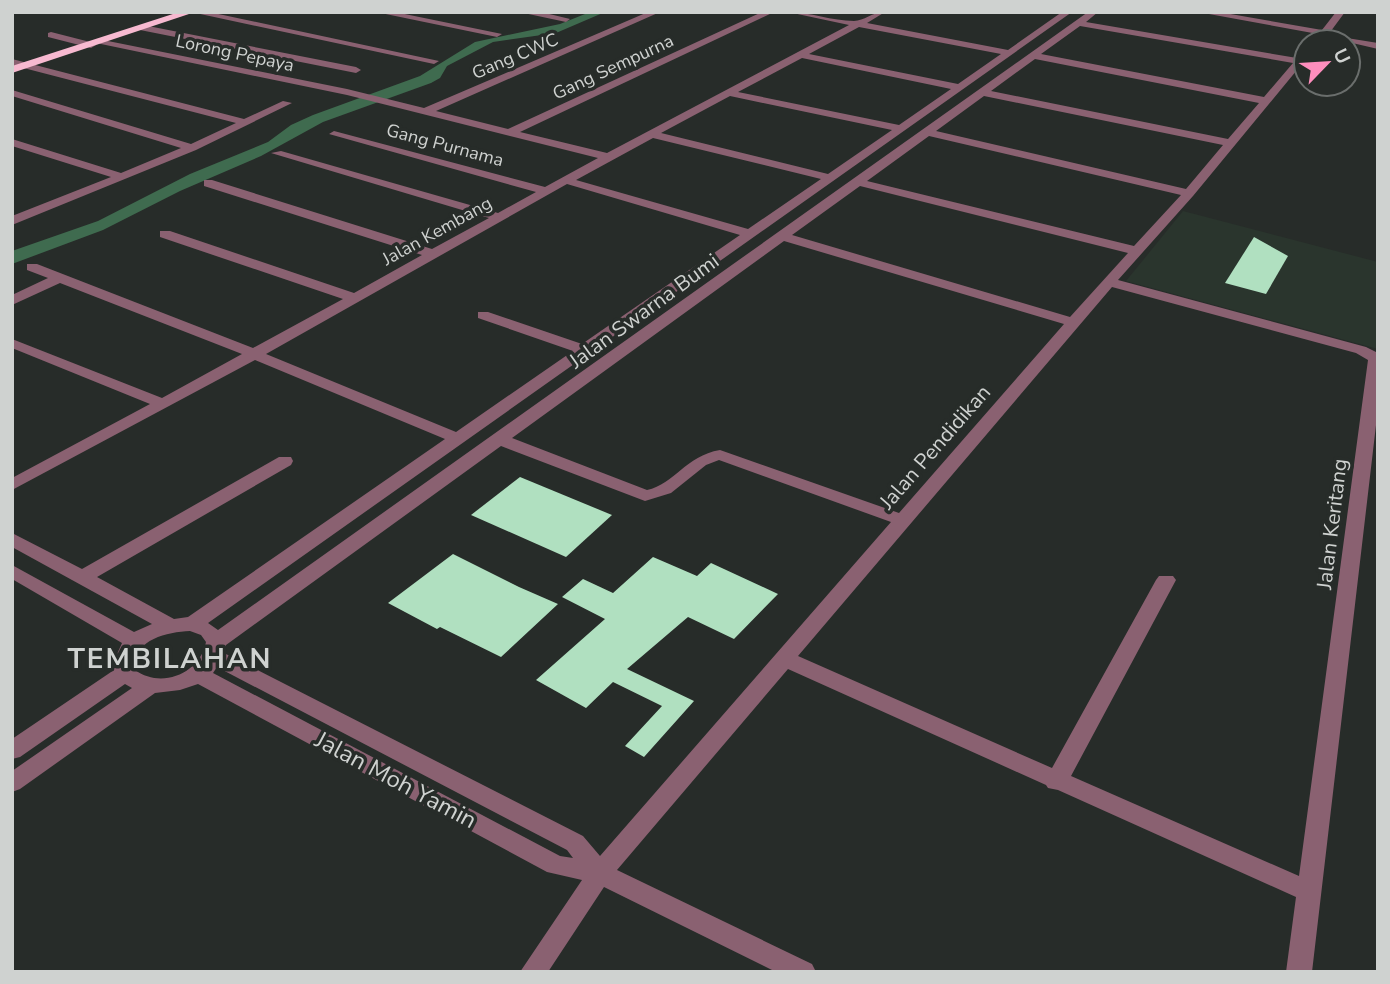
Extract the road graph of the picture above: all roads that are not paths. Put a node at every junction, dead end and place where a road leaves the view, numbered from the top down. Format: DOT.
graph roads {
  1 [pos="193,12"];
  2 [pos="380,12"];
  3 [pos="523,12"];
  4 [pos="656,12"];
  5 [pos="770,12"];
  6 [pos="792,12"];
  7 [pos="881,12"];
  8 [pos="1094,12"];
  9 [pos="1202,12"];
  10 [pos="1342,12"];
  11 [pos="1218,13"];
  12 [pos="1073,18"];
  13 [pos="566,19"];
  14 [pos="859,24"];
  15 [pos="142,28"];
  16 [pos="1329,28"];
  17 [pos="1292,30"];
  18 [pos="497,34"];
  19 [pos="51,35"];
  20 [pos="1034,36"];
  21 [pos="1055,40"];
  22 [pos="96,43"];
  23 [pos="1011,52"];
  24 [pos="801,55"];
  25 [pos="1292,55"];
  26 [pos="1034,56"];
  27 [pos="434,61"];
  28 [pos="12,62"];
  29 [pos="26,66"];
  30 [pos="12,70"];
  31 [pos="356,70"];
  32 [pos="1292,70"];
  33 [pos="961,88"];
  34 [pos="982,92"];
  35 [pos="12,93"];
  36 [pos="729,93"];
  37 [pos="1267,101"];
  38 [pos="287,103"];
  39 [pos="424,112"];
  40 [pos="917,119"];
  41 [pos="247,122"];
  42 [pos="932,128"];
  43 [pos="903,129"];
  44 [pos="508,133"];
  45 [pos="334,134"];
  46 [pos="651,134"];
  47 [pos="12,142"];
  48 [pos="1230,143"];
  49 [pos="192,148"];
  50 [pos="277,153"];
  51 [pos="608,157"];
  52 [pos="120,176"];
  53 [pos="831,178"];
  54 [pos="565,180"];
  55 [pos="858,182"];
  56 [pos="208,183"];
  57 [pos="547,191"];
  58 [pos="1189,193"];
  59 [pos="499,217"];
  60 [pos="774,217"];
  61 [pos="15,218"];
  62 [pos="800,224"];
  63 [pos="165,234"];
  64 [pos="751,234"];
  65 [pos="784,237"];
  66 [pos="1137,251"];
  67 [pos="433,254"];
  68 [pos="32,267"];
  69 [pos="59,278"];
  70 [pos="1109,282"];
  71 [pos="352,297"];
  72 [pos="12,301"];
  73 [pos="483,315"];
  74 [pos="1073,322"];
  75 [pos="12,343"];
  76 [pos="586,350"];
  77 [pos="254,354"];
  78 [pos="1377,358"];
  79 [pos="164,404"];
  80 [pos="460,439"];
  81 [pos="502,440"];
  82 [pos="285,461"];
  83 [pos="12,485"];
  84 [pos="902,520"];
  85 [pos="12,539"];
  86 [pos="12,571"];
  87 [pos="83,577"];
  88 [pos="1166,580"];
  89 [pos="191,624"];
  90 [pos="170,625"];
  91 [pos="135,642"];
  92 [pos="215,649"];
  93 [pos="783,658"];
  94 [pos="125,673"];
  95 [pos="197,674"];
  96 [pos="150,686"];
  97 [pos="12,751"];
  98 [pos="1056,782"];
  99 [pos="12,783"];
  100 [pos="600,873"];
  101 [pos="1310,892"];
  102 [pos="533,972"];
  103 [pos="803,972"];
  104 [pos="1299,972"];
  1 -- 15 [label="highway"];
  1 -- 27 [label="street"];
  2 -- 18 [label="street"];
  3 -- 13 [label="street"];
  4 -- 39 [label="street, Gang CWC"];
  5 -- 44 [label="street, Gang Sempurna"];
  6 -- 14 [label="street"];
  7 -- 14 [label="street, Jalan Kembang"];
  8 -- 12 [label="street, Jalan Swarna Bumi"];
  9 -- 11 [label="street"];
  10 -- 16 [label="street"];
  11 -- 17 [label="street"];
  12 -- 20 [label="street, Jalan Swarna Bumi"];
  12 -- 21 [label="street, Jalan Swarna Bumi"];
  12 -- 25 [label="street"];
  14 -- 23 [label="street"];
  14 -- 24 [label="street, Jalan Kembang"];
  15 -- 22 [label="highway"];
  15 -- 31 [label="street"];
  19 -- 22 [label="street, Lorong Pepaya"];
  20 -- 21 [label="street"];
  20 -- 23 [label="street, Jalan Swarna Bumi"];
  21 -- 26 [label="street, Jalan Swarna Bumi"];
  22 -- 29 [label="highway"];
  22 -- 39 [label="street, Lorong Pepaya"];
  23 -- 33 [label="street, Jalan Swarna Bumi"];
  24 -- 33 [label="street"];
  24 -- 36 [label="street, Jalan Kembang"];
  26 -- 34 [label="street, Jalan Swarna Bumi"];
  26 -- 37 [label="street"];
  28 -- 29 [label="street"];
  29 -- 30 [label="highway"];
  29 -- 41 [label="street"];
  32 -- 37 [label="street, Jalan Pendidikan"];
  33 -- 40 [label="street, Jalan Swarna Bumi"];
  34 -- 42 [label="street, Jalan Swarna Bumi"];
  34 -- 48 [label="street"];
  35 -- 49 [label="street"];
  36 -- 43 [label="street"];
  36 -- 46 [label="street, Jalan Kembang"];
  37 -- 48 [label="street, Jalan Pendidikan"];
  38 -- 41 [label="street"];
  39 -- 44 [label="street, Lorong Pepaya"];
  40 -- 42 [label="street"];
  40 -- 43 [label="street, Jalan Swarna Bumi"];
  41 -- 49 [label="street"];
  42 -- 55 [label="street, Jalan Swarna Bumi"];
  42 -- 58 [label="street"];
  43 -- 53 [label="street, Jalan Swarna Bumi"];
  44 -- 51 [label="street, Lorong Pepaya"];
  45 -- 57 [label="street, Gang Purnama"];
  46 -- 51 [label="street, Jalan Kembang"];
  46 -- 53 [label="street"];
  47 -- 52 [label="street"];
  48 -- 58 [label="street, Jalan Pendidikan"];
  49 -- 52 [label="street"];
  50 -- 59 [label="street"];
  51 -- 54 [label="street, Jalan Kembang"];
  52 -- 61 [label="street"];
  53 -- 60 [label="street, Jalan Swarna Bumi"];
  54 -- 57 [label="street, Jalan Kembang"];
  54 -- 64 [label="street"];
  55 -- 62 [label="street, Jalan Swarna Bumi"];
  55 -- 66 [label="street"];
  56 -- 67 [label="street"];
  57 -- 59 [label="street, Jalan Kembang"];
  58 -- 66 [label="street, Jalan Pendidikan"];
  59 -- 67 [label="street, Jalan Kembang"];
  60 -- 62 [label="street"];
  60 -- 64 [label="street, Jalan Swarna Bumi"];
  62 -- 65 [label="street, Jalan Swarna Bumi"];
  63 -- 71 [label="street"];
  64 -- 76 [label="street, Jalan Swarna Bumi"];
  65 -- 74 [label="street"];
  65 -- 81 [label="street, Jalan Swarna Bumi"];
  66 -- 70 [label="street, Jalan Pendidikan"];
  67 -- 71 [label="street, Jalan Kembang"];
  68 -- 69 [label="street"];
  69 -- 72 [label="street"];
  69 -- 77 [label="street"];
  70 -- 74 [label="street, Jalan Pendidikan"];
  70 -- 78 [label="street, Jalan Keritang"];
  71 -- 77 [label="street, Jalan Kembang"];
  73 -- 76 [label="street"];
  74 -- 84 [label="street, Jalan Pendidikan"];
  75 -- 79 [label="street"];
  76 -- 80 [label="street, Jalan Swarna Bumi"];
  77 -- 79 [label="street, Jalan Kembang"];
  77 -- 80 [label="street"];
  78 -- 101 [label="street, Jalan Keritang"];
  79 -- 83 [label="street, Jalan Kembang"];
  80 -- 89 [label="street, Jalan Swarna Bumi"];
  81 -- 84 [label="street"];
  81 -- 92 [label="street, Jalan Swarna Bumi"];
  82 -- 87 [label="street"];
  84 -- 93 [label="street, Jalan Pendidikan"];
  85 -- 87 [label="street"];
  86 -- 91 [label="street"];
  87 -- 90 [label="street"];
  88 -- 98 [label="street"];
  89 -- 90 [label="street"];
  89 -- 92 [label="street"];
  90 -- 91 [label="street"];
  91 -- 94 [label="street"];
  92 -- 95 [label="street"];
  92 -- 100 [label="street, Jalan Moh Yamin"];
  93 -- 98 [label="street"];
  93 -- 100 [label="street, Jalan Pendidikan"];
  94 -- 96 [label="street"];
  94 -- 97 [label="street"];
  95 -- 96 [label="street"];
  95 -- 100 [label="street, Jalan Moh Yamin"];
  96 -- 99 [label="street"];
  98 -- 101 [label="street"];
  100 -- 102 [label="street, Jalan Pendidikan"];
  100 -- 103 [label="street, Jalan Moh Yamin"];
  101 -- 104 [label="street, Jalan Keritang"];
}
